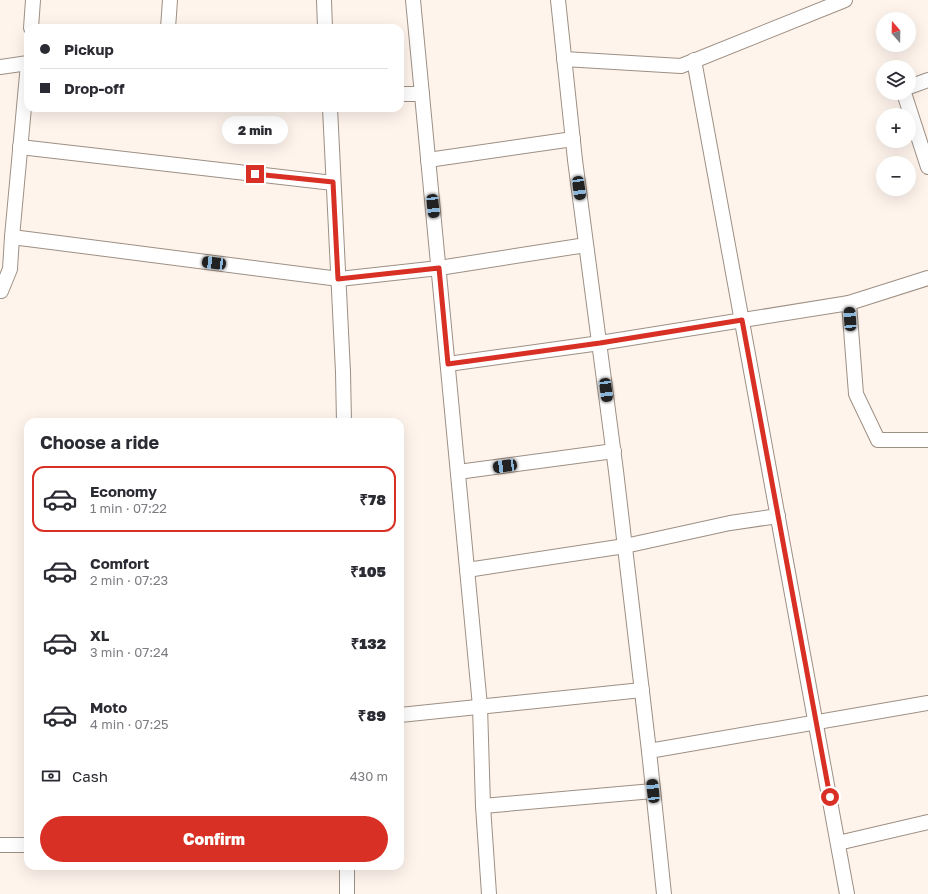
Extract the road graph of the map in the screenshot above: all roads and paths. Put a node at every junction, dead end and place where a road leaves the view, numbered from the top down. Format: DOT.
graph roads {
  1 [pos="33,0"];
  2 [pos="170,0"];
  3 [pos="324,0"];
  4 [pos="413,0"];
  5 [pos="558,0"];
  6 [pos="845,0"];
  7 [pos="31,24"];
  8 [pos="168,24"];
  9 [pos="325,24"];
  10 [pos="564,59"];
  11 [pos="694,60"];
  12 [pos="24,64"];
  13 [pos="0,67"];
  14 [pos="928,80"];
  15 [pos="916,84"];
  16 [pos="404,94"];
  17 [pos="422,94"];
  18 [pos="906,100"];
  19 [pos="24,106"];
  20 [pos="330,112"];
  21 [pos="573,139"];
  22 [pos="20,147"];
  23 [pos="428,160"];
  24 [pos="928,167"];
  25 [pos="333,182"];
  26 [pos="12,237"];
  27 [pos="586,245"];
  28 [pos="439,268"];
  29 [pos="928,278"];
  30 [pos="338,279"];
  31 [pos="0,291"];
  32 [pos="849,303"];
  33 [pos="742,320"];
  34 [pos="600,343"];
  35 [pos="448,364"];
  36 [pos="344,418"];
  37 [pos="928,440"];
  38 [pos="614,451"];
  39 [pos="458,472"];
  40 [pos="778,516"];
  41 [pos="625,546"];
  42 [pos="467,570"];
  43 [pos="642,690"];
  44 [pos="928,703"];
  45 [pos="480,706"];
  46 [pos="404,715"];
  47 [pos="816,722"];
  48 [pos="649,751"];
  49 [pos="653,791"];
  50 [pos="483,806"];
  51 [pos="928,822"];
  52 [pos="838,843"];
  53 [pos="0,845"];
  54 [pos="24,845"];
  55 [pos="347,870"];
  56 [pos="347,894"];
  57 [pos="489,894"];
  58 [pos="664,894"];
  59 [pos="847,894"];
  1 -- 7 [label="street"];
  2 -- 8 [label="street"];
  3 -- 9 [label="street"];
  4 -- 17 [label="street"];
  5 -- 10 [label="street"];
  6 -- 11 [label="street"];
  10 -- 11 [label="street"];
  10 -- 21 [label="street"];
  11 -- 33 [label="street"];
  12 -- 13 [label="street"];
  14 -- 15 [label="street"];
  16 -- 17 [label="street"];
  17 -- 23 [label="street"];
  18 -- 24 [label="street"];
  19 -- 22 [label="street"];
  20 -- 25 [label="street"];
  21 -- 23 [label="street"];
  21 -- 27 [label="street"];
  22 -- 25 [label="street"];
  22 -- 26 [label="street"];
  23 -- 28 [label="street"];
  25 -- 30 [label="street"];
  26 -- 30 [label="street"];
  26 -- 31 [label="street"];
  27 -- 28 [label="street"];
  27 -- 34 [label="street"];
  28 -- 30 [label="street"];
  28 -- 35 [label="street"];
  29 -- 32 [label="street"];
  30 -- 36 [label="street"];
  32 -- 33 [label="street"];
  32 -- 37 [label="street"];
  33 -- 34 [label="street"];
  33 -- 40 [label="street"];
  34 -- 35 [label="street"];
  34 -- 38 [label="street"];
  35 -- 39 [label="street"];
  38 -- 39 [label="street"];
  38 -- 41 [label="street"];
  39 -- 42 [label="street"];
  40 -- 41 [label="street"];
  40 -- 47 [label="street"];
  41 -- 42 [label="street"];
  41 -- 43 [label="street"];
  42 -- 45 [label="street"];
  43 -- 45 [label="street"];
  43 -- 48 [label="street"];
  44 -- 47 [label="street"];
  45 -- 46 [label="street"];
  45 -- 50 [label="street"];
  47 -- 48 [label="street"];
  47 -- 52 [label="street"];
  48 -- 49 [label="street"];
  49 -- 50 [label="street"];
  49 -- 58 [label="street"];
  50 -- 57 [label="street"];
  51 -- 52 [label="street"];
  52 -- 59 [label="street"];
  53 -- 54 [label="street"];
  55 -- 56 [label="street"];
}
